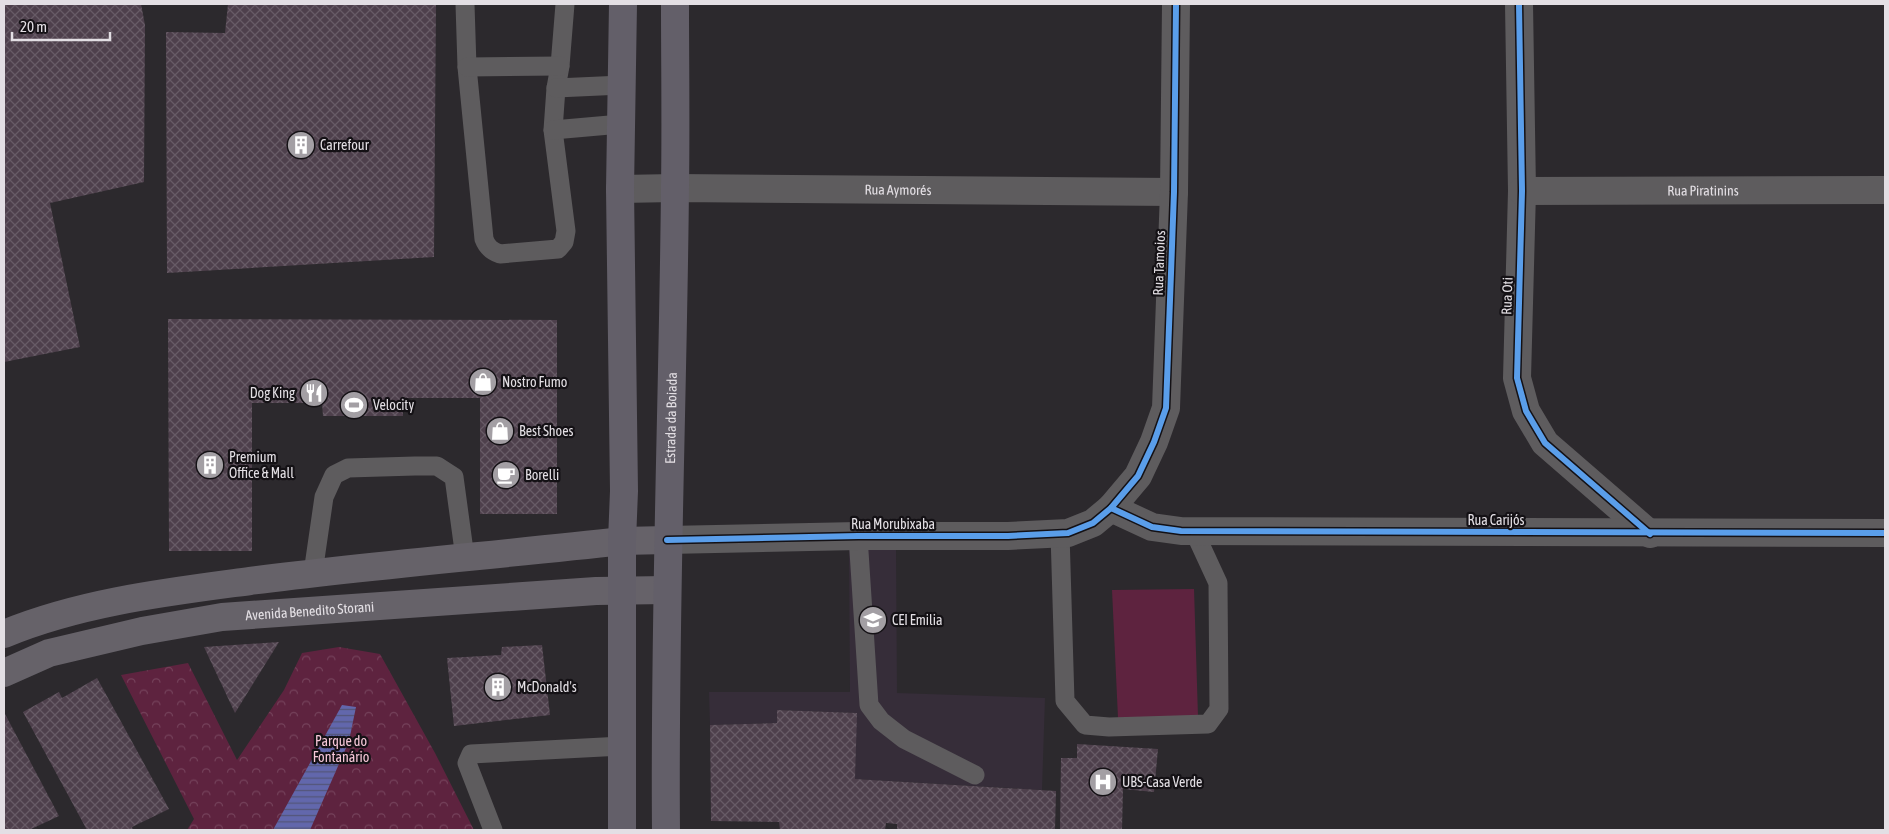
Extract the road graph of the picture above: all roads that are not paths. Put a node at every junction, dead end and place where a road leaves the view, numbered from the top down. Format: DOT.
graph roads {
  1 [pos="465,4"];
  2 [pos="565,4"];
  3 [pos="623,4"];
  4 [pos="675,4"];
  5 [pos="1176,4"];
  6 [pos="1518,4"];
  7 [pos="560,66"];
  8 [pos="468,67"];
  9 [pos="622,85"];
  10 [pos="556,88"];
  11 [pos="621,124"];
  12 [pos="553,130"];
  13 [pos="675,188"];
  14 [pos="620,189"];
  15 [pos="1885,190"];
  16 [pos="1522,191"];
  17 [pos="1174,192"];
  18 [pos="1111,508"];
  19 [pos="1194,531"];
  20 [pos="1060,533"];
  21 [pos="1885,533"];
  22 [pos="1650,534"];
  23 [pos="858,536"];
  24 [pos="667,540"];
  25 [pos="622,541"];
  26 [pos="465,558"];
  27 [pos="313,573"];
  28 [pos="666,590"];
  29 [pos="622,592"];
  30 [pos="4,634"];
  31 [pos="4,673"];
  32 [pos="622,746"];
  33 [pos="975,775"];
  34 [pos="493,830"];
  35 [pos="622,830"];
  36 [pos="666,830"];
  1 -- 8 [label="lane"];
  2 -- 7 [label="lane"];
  3 -- 9 [label="main road"];
  4 -- 13 [label="main road, Estrada da Boiada"];
  5 -- 17 [label="street, Rua Tamoios"];
  6 -- 16 [label="street, Rua Oti"];
  7 -- 8 [label="lane"];
  7 -- 10 [label="lane"];
  8 -- 12 [label="lane"];
  9 -- 10 [label="lane"];
  9 -- 11 [label="main road"];
  10 -- 12 [label="lane"];
  11 -- 12 [label="lane"];
  11 -- 14 [label="main road"];
  13 -- 14 [label="street, Rua Aymorés"];
  13 -- 17 [label="street, Rua Aymorés"];
  13 -- 24 [label="main road, Estrada da Boiada"];
  14 -- 25 [label="main road"];
  15 -- 16 [label="street, Rua Piratinins"];
  16 -- 22 [label="street, Rua Oti"];
  17 -- 18 [label="street, Rua Tamoios"];
  18 -- 19 [label="street, Rua Carijós"];
  18 -- 20 [label="street, Rua Morubixaba"];
  19 -- 20 [label="lane"];
  19 -- 22 [label="street, Rua Carijós"];
  20 -- 23 [label="street, Rua Morubixaba"];
  21 -- 22 [label="street, Rua Carijós"];
  23 -- 24 [label="street, Rua Morubixaba"];
  23 -- 33 [label="lane"];
  24 -- 25 [label="main road"];
  24 -- 28 [label="main road, Estrada da Boiada"];
  25 -- 26 [label="main road"];
  25 -- 29 [label="main road"];
  26 -- 27 [label="main road"];
  26 -- 27 [label="lane"];
  27 -- 30 [label="main road"];
  28 -- 29 [label="main road, Avenida Benedito Storani"];
  28 -- 36 [label="main road, Estrada da Boiada"];
  29 -- 31 [label="main road, Avenida Benedito Storani"];
  29 -- 32 [label="main road"];
  32 -- 34 [label="lane"];
  32 -- 35 [label="main road"];
}
